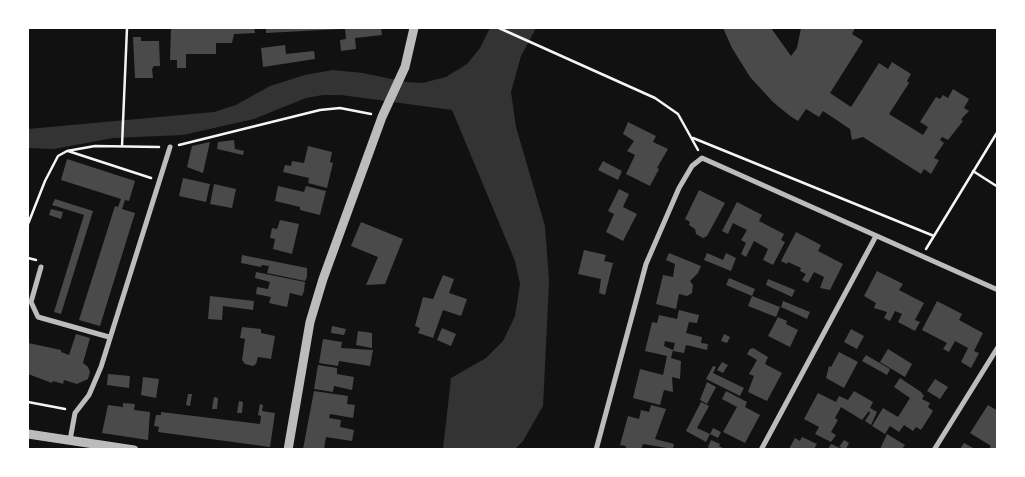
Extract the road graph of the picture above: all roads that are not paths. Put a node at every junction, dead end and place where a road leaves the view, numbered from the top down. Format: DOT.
graph roads {
  1 [pos="414,28"];
  2 [pos="170,148"];
  3 [pos="876,236"];
  4 [pos="41,266"];
  5 [pos="998,290"];
  6 [pos="109,337"];
  7 [pos="998,346"];
  8 [pos="28,434"];
  9 [pos="70,440"];
  10 [pos="134,450"];
  11 [pos="288,450"];
  12 [pos="596,450"];
  13 [pos="761,450"];
  14 [pos="934,450"];
  1 -- 11 [label="street"];
  2 -- 6 [label="street"];
  3 -- 5 [label="street"];
  3 -- 12 [label="street"];
  3 -- 13 [label="street"];
  4 -- 6 [label="street"];
  6 -- 9 [label="street"];
  7 -- 14 [label="street"];
  8 -- 9 [label="street"];
  9 -- 10 [label="street"];
}
